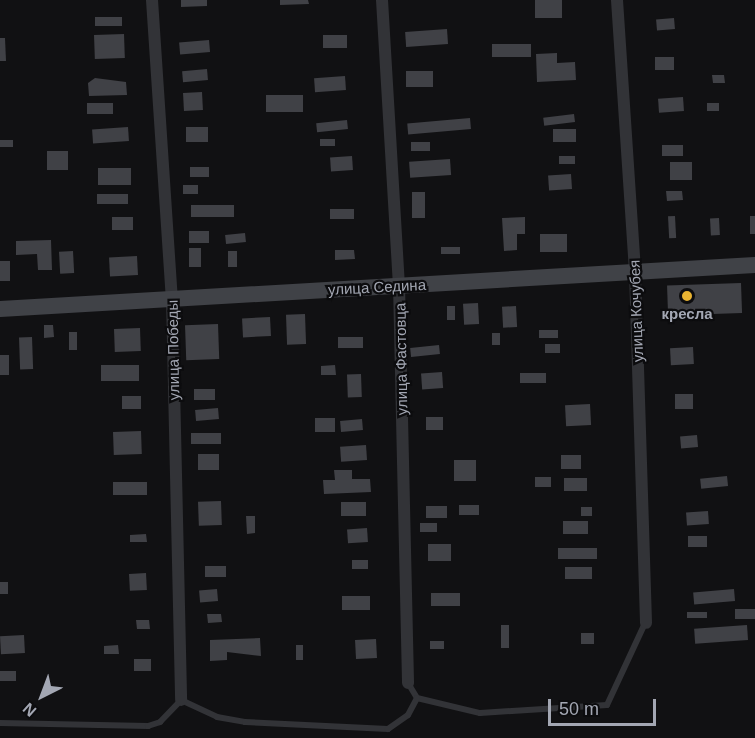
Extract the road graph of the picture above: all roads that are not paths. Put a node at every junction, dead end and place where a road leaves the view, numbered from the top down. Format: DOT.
graph roads {
  1 [pos="152,0"];
  2 [pos="382,0"];
  3 [pos="617,0"];
  4 [pos="755,265"];
  5 [pos="635,273"];
  6 [pos="399,285"];
  7 [pos="172,298"];
  8 [pos="0,309"];
  9 [pos="646,623"];
  10 [pos="408,683"];
  11 [pos="417,698"];
  12 [pos="181,700"];
  13 [pos="0,723"];
  1 -- 7 [label="street, улица Победы"];
  2 -- 6 [label="street, улица Фастовца"];
  3 -- 5 [label="street, улица Кочубея"];
  4 -- 5 [label="main road, улица Седина"];
  5 -- 6 [label="main road, улица Седина"];
  5 -- 9 [label="street, улица Кочубея"];
  6 -- 7 [label="main road, улица Седина"];
  6 -- 10 [label="street, улица Фастовца"];
  7 -- 8 [label="main road, улица Седина"];
  7 -- 12 [label="street, улица Победы"];
  9 -- 11 [label="lane"];
  10 -- 11 [label="lane"];
  11 -- 12 [label="lane"];
  12 -- 13 [label="lane"];
}
